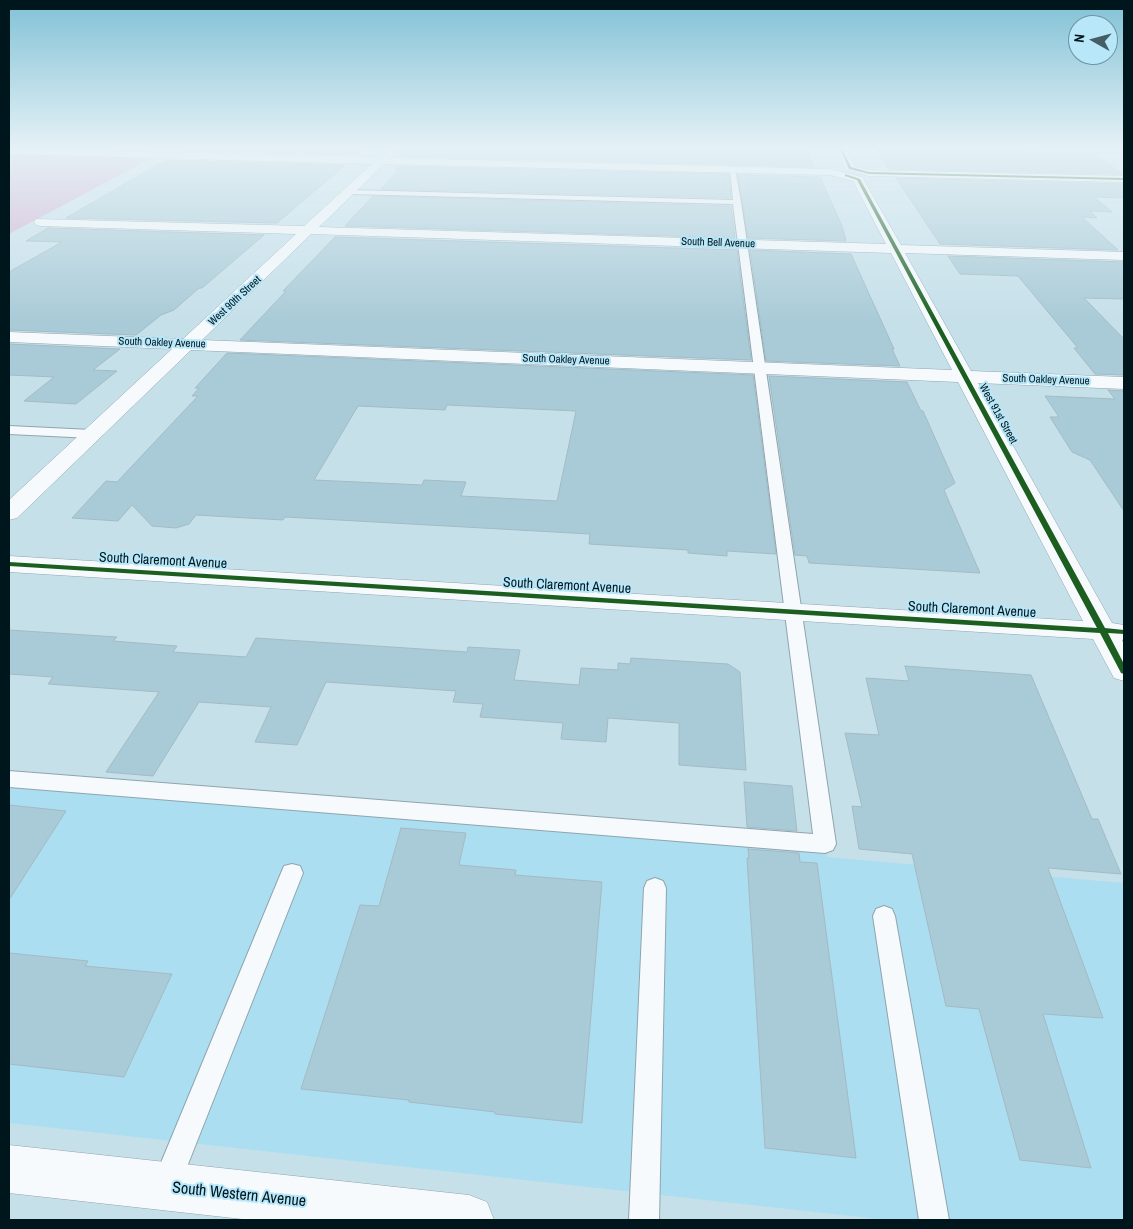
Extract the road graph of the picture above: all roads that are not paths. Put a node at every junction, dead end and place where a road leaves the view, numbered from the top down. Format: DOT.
graph roads {
  1 [pos="335,206"];
  2 [pos="738,206"];
  3 [pos="872,206"];
  4 [pos="41,222"];
  5 [pos="310,230"];
  6 [pos="742,244"];
  7 [pos="895,249"];
  8 [pos="1124,256"];
  9 [pos="9,337"];
  10 [pos="188,344"];
  11 [pos="760,368"];
  12 [pos="964,376"];
  13 [pos="1124,383"];
  14 [pos="9,430"];
  15 [pos="92,434"];
  16 [pos="9,513"];
  17 [pos="9,564"];
  18 [pos="793,612"];
  19 [pos="1113,631"];
  20 [pos="1124,670"];
  21 [pos="9,779"];
  22 [pos="292,873"];
  23 [pos="655,888"];
  24 [pos="884,916"];
  25 [pos="9,1169"];
  26 [pos="165,1186"];
  27 [pos="469,1220"];
  28 [pos="644,1220"];
  29 [pos="934,1220"];
  1 -- 5 [label="street, West 90th Street"];
  2 -- 6 [label="lane"];
  3 -- 7 [label="street, West 91st Street"];
  4 -- 5 [label="street, South Bell Avenue"];
  5 -- 6 [label="street, South Bell Avenue"];
  5 -- 10 [label="street, West 90th Street"];
  6 -- 7 [label="street, South Bell Avenue"];
  6 -- 11 [label="lane"];
  7 -- 8 [label="street, South Bell Avenue"];
  7 -- 12 [label="street, West 91st Street"];
  9 -- 10 [label="street, South Oakley Avenue"];
  10 -- 11 [label="street, South Oakley Avenue"];
  10 -- 15 [label="street, West 90th Street"];
  11 -- 12 [label="street, South Oakley Avenue"];
  11 -- 18 [label="lane"];
  12 -- 13 [label="street, South Oakley Avenue"];
  12 -- 19 [label="street, West 91st Street"];
  14 -- 15 [label="lane"];
  15 -- 16 [label="street, West 90th Street"];
  17 -- 18 [label="street, South Claremont Avenue"];
  18 -- 19 [label="street, South Claremont Avenue"];
  18 -- 21 [label="lane"];
  19 -- 20 [label="street, West 91st Street"];
  22 -- 26 [label="lane"];
  23 -- 28 [label="lane"];
  24 -- 29 [label="lane"];
  25 -- 26 [label="street, South Western Avenue"];
  26 -- 27 [label="street, South Western Avenue"];
}
